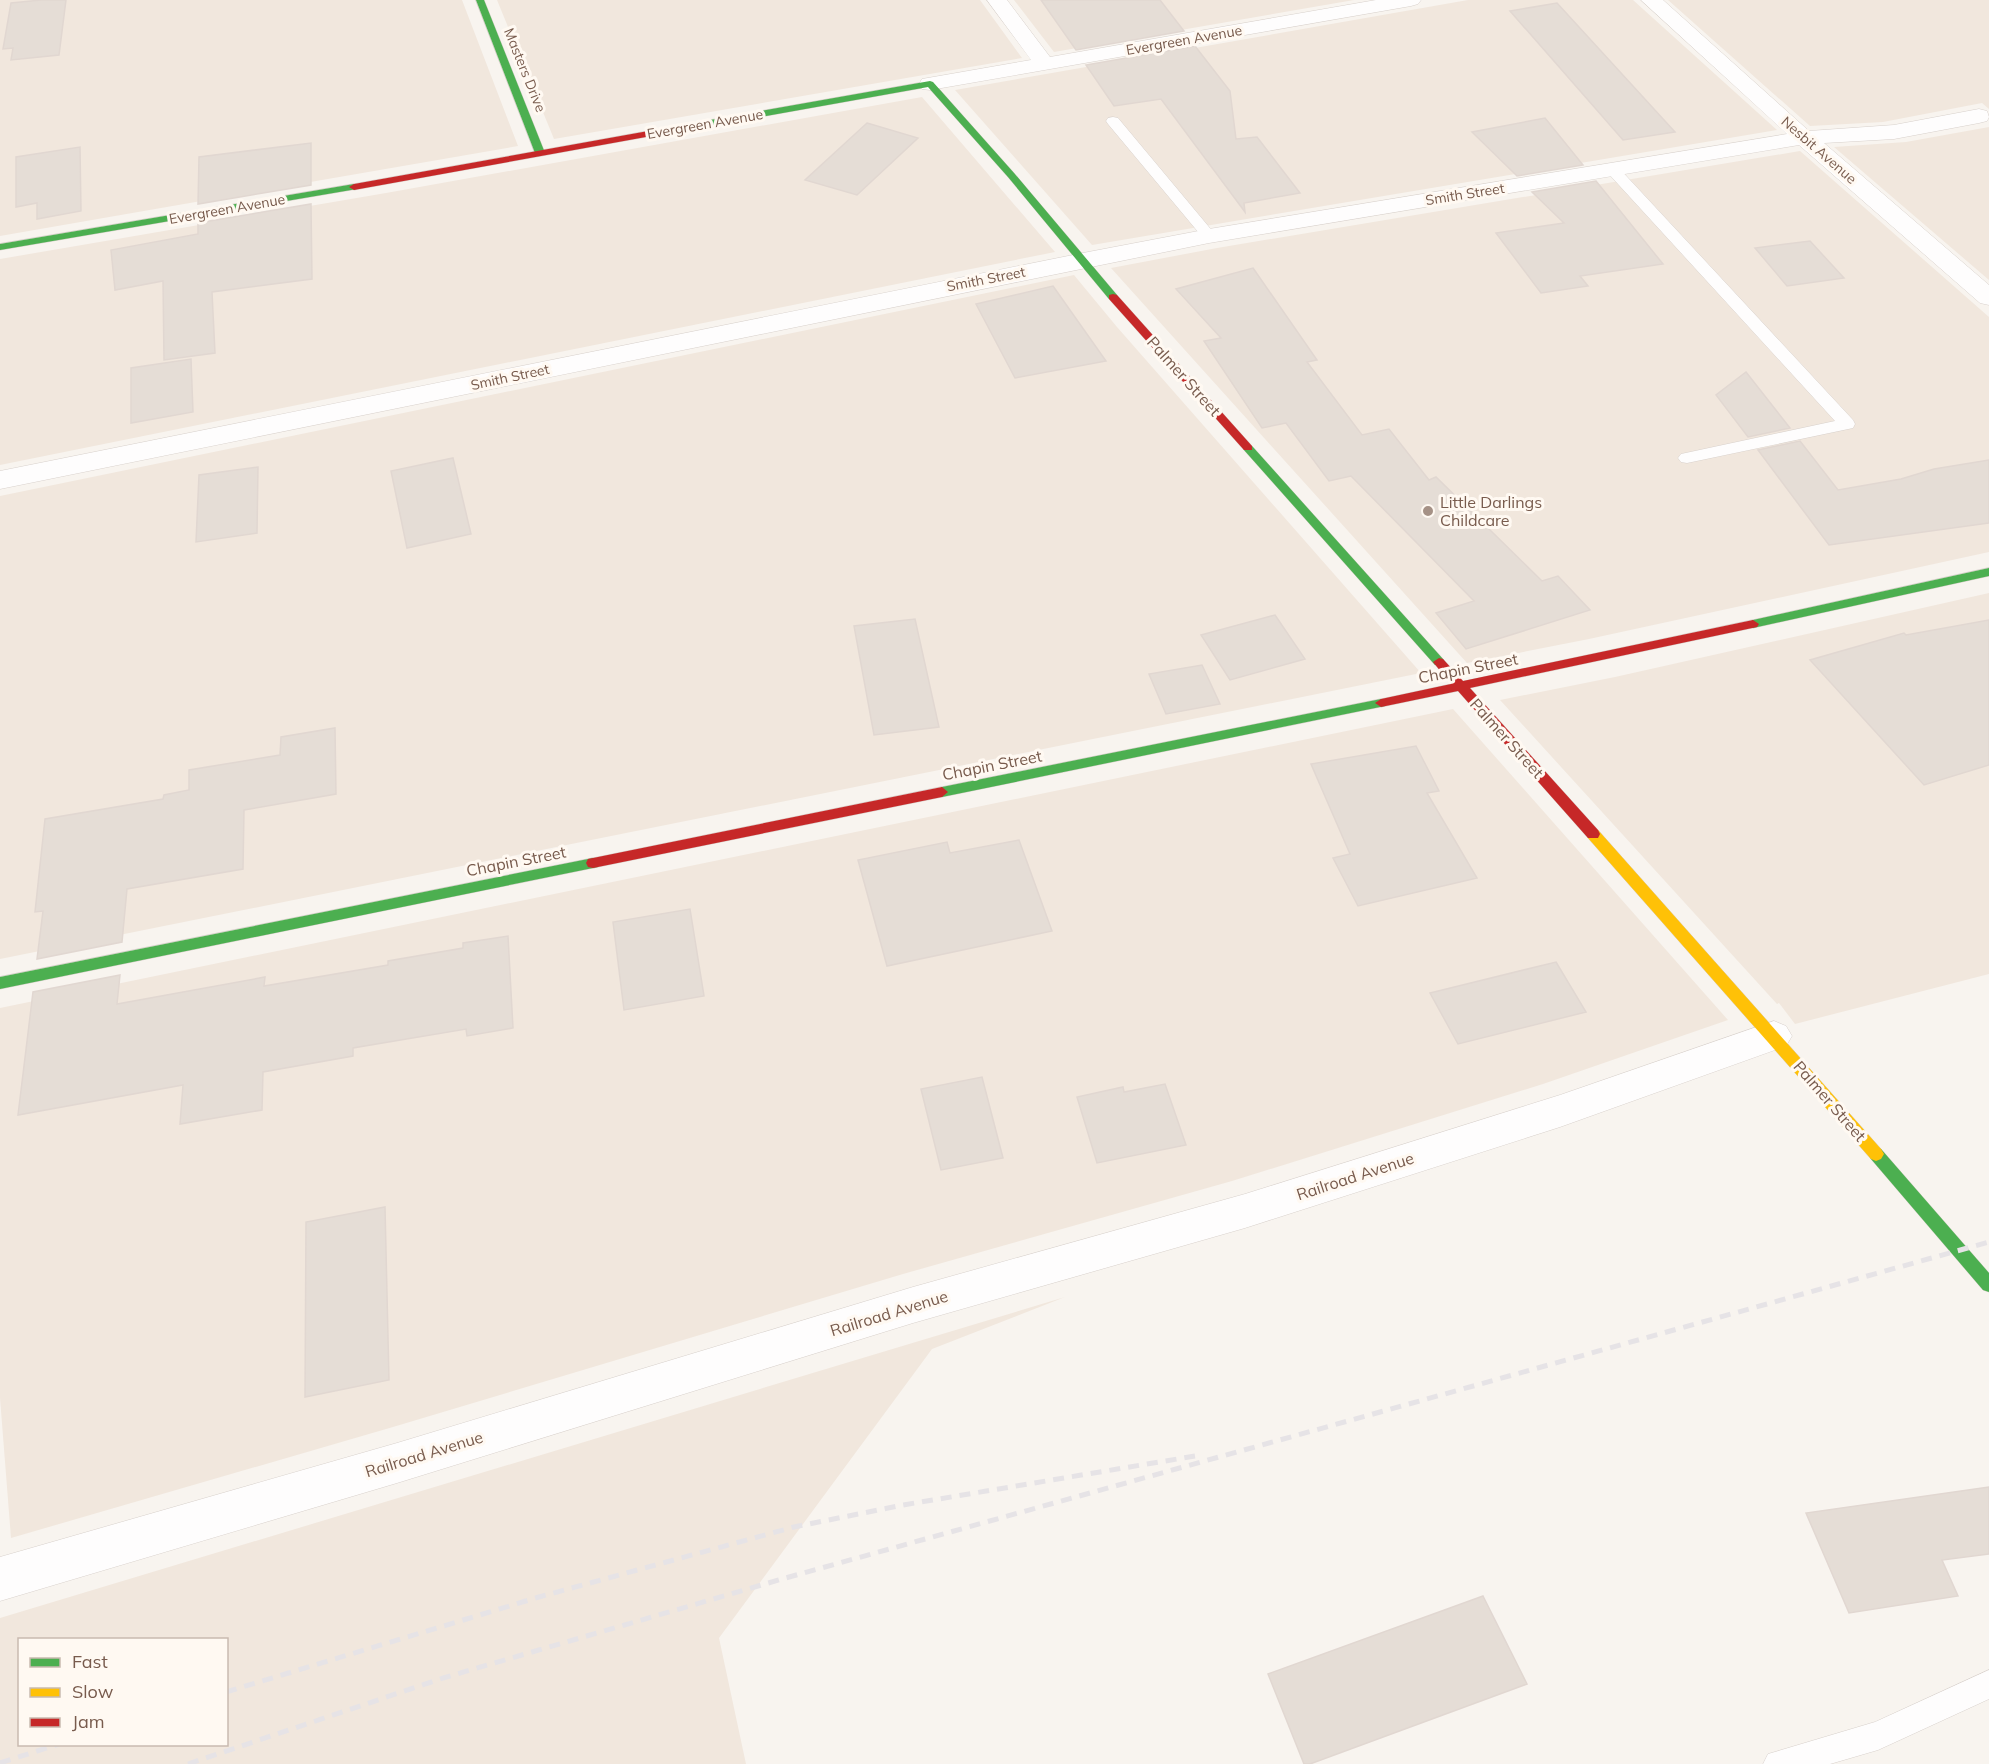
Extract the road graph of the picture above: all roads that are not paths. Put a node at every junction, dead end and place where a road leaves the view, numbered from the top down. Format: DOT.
graph roads {
  1 [pos="480,0"];
  2 [pos="997,0"];
  3 [pos="1411,0"];
  4 [pos="1650,0"];
  5 [pos="1045,64"];
  6 [pos="930,84"];
  7 [pos="1979,116"];
  8 [pos="1113,121"];
  9 [pos="1804,138"];
  10 [pos="540,153"];
  11 [pos="1612,170"];
  12 [pos="1209,236"];
  13 [pos="0,247"];
  14 [pos="1083,260"];
  15 [pos="1989,298"];
  16 [pos="1687,458"];
  17 [pos="0,480"];
  18 [pos="1989,572"];
  19 [pos="1460,686"];
  20 [pos="0,983"];
  21 [pos="1774,1036"];
  22 [pos="1989,1285"];
  23 [pos="0,1579"];
  24 [pos="1989,1684"];
  25 [pos="1778,1764"];
  1 -- 10 [label="street, Masters Drive"];
  2 -- 5 [label="street"];
  3 -- 5 [label="street, Evergreen Avenue"];
  4 -- 9 [label="street, Nesbit Avenue"];
  5 -- 6 [label="street, Evergreen Avenue"];
  6 -- 10 [label="street, Evergreen Avenue"];
  6 -- 14 [label="street, Palmer Street"];
  7 -- 9 [label="street, Smith Street"];
  8 -- 12 [label="lane"];
  9 -- 11 [label="street, Smith Street"];
  9 -- 15 [label="street, Nesbit Avenue"];
  10 -- 13 [label="street, Evergreen Avenue"];
  11 -- 12 [label="street, Smith Street"];
  11 -- 16 [label="lane"];
  12 -- 14 [label="street, Smith Street"];
  14 -- 17 [label="street, Smith Street"];
  14 -- 19 [label="street, Palmer Street"];
  18 -- 19 [label="street, Chapin Street"];
  19 -- 20 [label="street, Chapin Street"];
  19 -- 21 [label="street, Palmer Street"];
  21 -- 22 [label="street, Palmer Street"];
  21 -- 23 [label="street, Railroad Avenue"];
  24 -- 25 [label="lane"];
}
